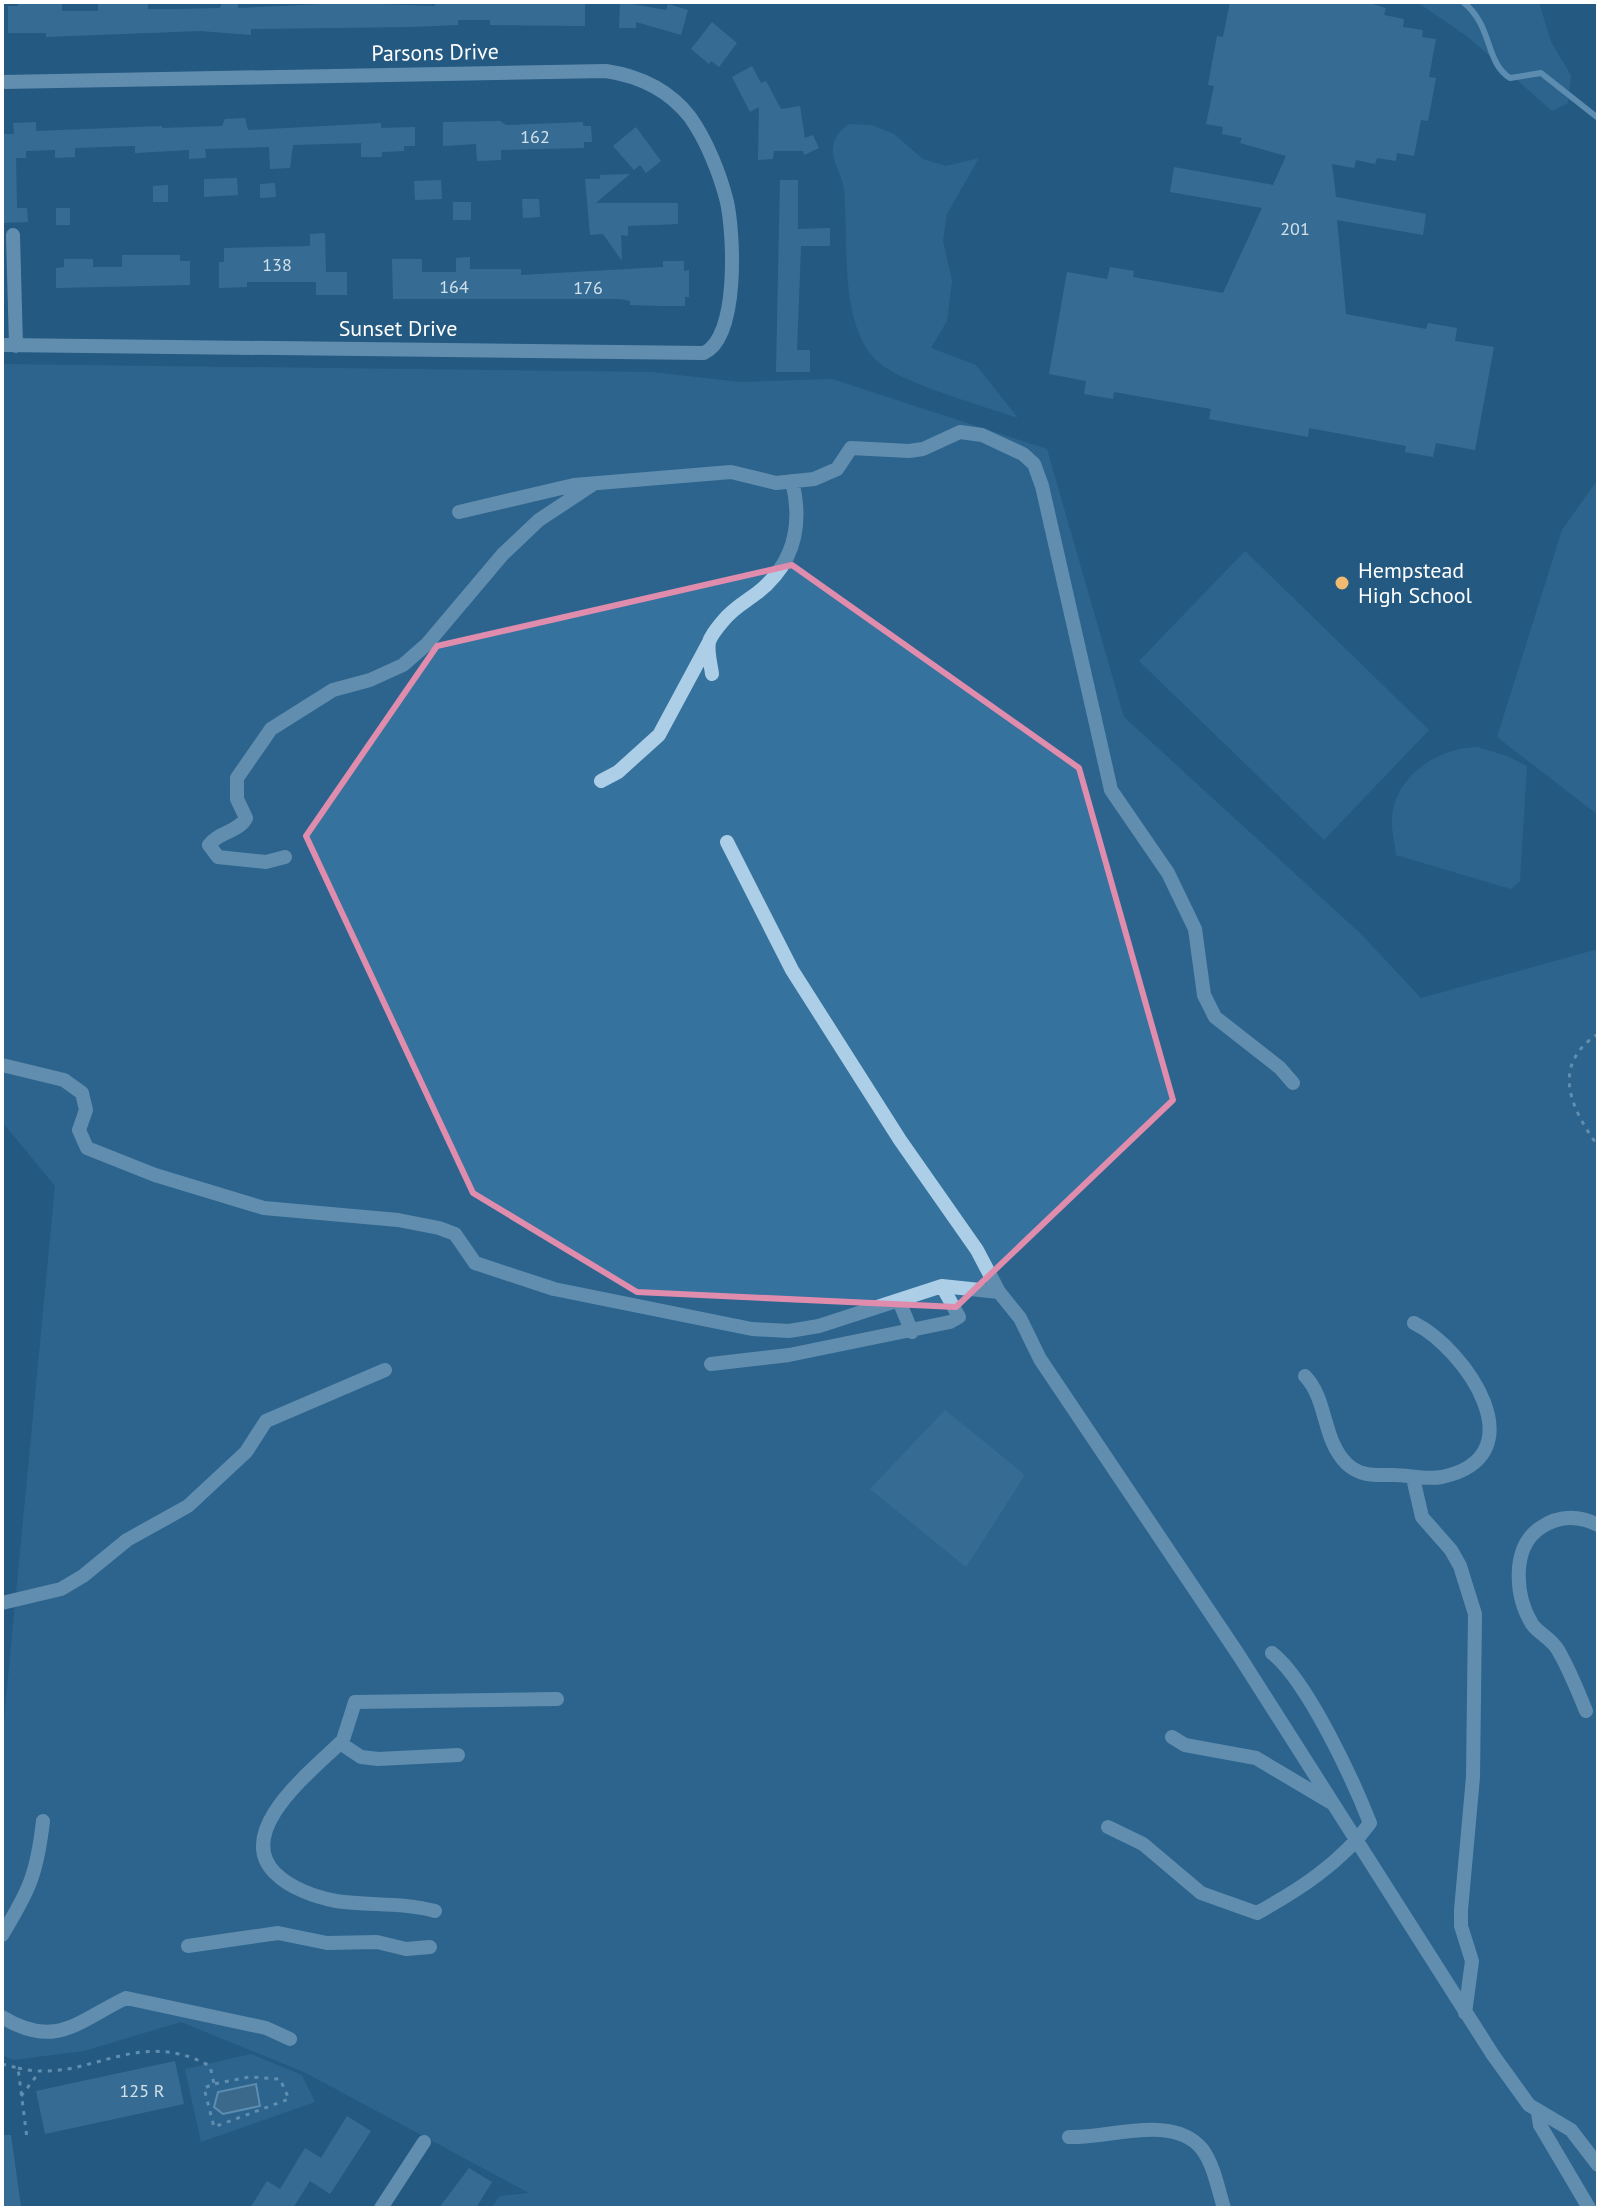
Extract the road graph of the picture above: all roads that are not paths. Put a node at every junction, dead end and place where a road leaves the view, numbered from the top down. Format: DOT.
graph roads {
  1 [pos="2,82"];
  2 [pos="13,235"];
  3 [pos="730,273"];
  4 [pos="9,346"];
  5 [pos="792,481"];
  6 [pos="594,484"];
  7 [pos="459,512"];
  8 [pos="709,642"];
  9 [pos="712,674"];
  10 [pos="601,781"];
  11 [pos="727,842"];
  12 [pos="285,857"];
  13 [pos="2,1065"];
  14 [pos="1293,1083"];
  15 [pos="942,1286"];
  16 [pos="999,1292"];
  17 [pos="899,1301"];
  18 [pos="1414,1323"];
  19 [pos="912,1332"];
  20 [pos="711,1364"];
  21 [pos="385,1370"];
  22 [pos="1305,1376"];
  23 [pos="1413,1478"];
  24 [pos="1598,1525"];
  25 [pos="9,1602"];
  26 [pos="1272,1653"];
  27 [pos="557,1699"];
  28 [pos="1586,1711"];
  29 [pos="1172,1737"];
  30 [pos="342,1743"];
  31 [pos="458,1755"];
  32 [pos="1330,1802"];
  33 [pos="43,1821"];
  34 [pos="1108,1827"];
  35 [pos="1355,1841"];
  36 [pos="435,1911"];
  37 [pos="2,1935"];
  38 [pos="188,1946"];
  39 [pos="430,1947"];
  40 [pos="1465,2013"];
  41 [pos="2,2017"];
  42 [pos="290,2039"];
  43 [pos="1538,2113"];
  44 [pos="1069,2137"];
  45 [pos="424,2142"];
  46 [pos="1598,2165"];
  47 [pos="381,2208"];
  48 [pos="1224,2208"];
  49 [pos="1589,2208"];
  1 -- 3 [label="street, Parsons Drive"];
  2 -- 4 [label="street"];
  3 -- 4 [label="street, Sunset Drive"];
  5 -- 6 [label="street"];
  5 -- 8 [label="street"];
  5 -- 14 [label="street"];
  6 -- 7 [label="street"];
  6 -- 12 [label="street"];
  8 -- 9 [label="street"];
  8 -- 10 [label="street"];
  11 -- 16 [label="street"];
  13 -- 17 [label="street"];
  15 -- 16 [label="street"];
  15 -- 17 [label="street"];
  15 -- 19 [label="street"];
  16 -- 32 [label="street"];
  17 -- 19 [label="street"];
  18 -- 23 [label="street"];
  19 -- 20 [label="street"];
  21 -- 25 [label="street"];
  22 -- 23 [label="street"];
  23 -- 40 [label="street"];
  24 -- 28 [label="street"];
  26 -- 35 [label="street"];
  27 -- 30 [label="street"];
  29 -- 32 [label="street"];
  30 -- 31 [label="street"];
  30 -- 36 [label="street"];
  32 -- 35 [label="street"];
  33 -- 37 [label="street"];
  34 -- 35 [label="street"];
  35 -- 40 [label="street"];
  38 -- 39 [label="street"];
  40 -- 43 [label="street"];
  41 -- 42 [label="street"];
  43 -- 46 [label="street"];
  43 -- 49 [label="street"];
  44 -- 48 [label="street"];
  45 -- 47 [label="street"];
}
